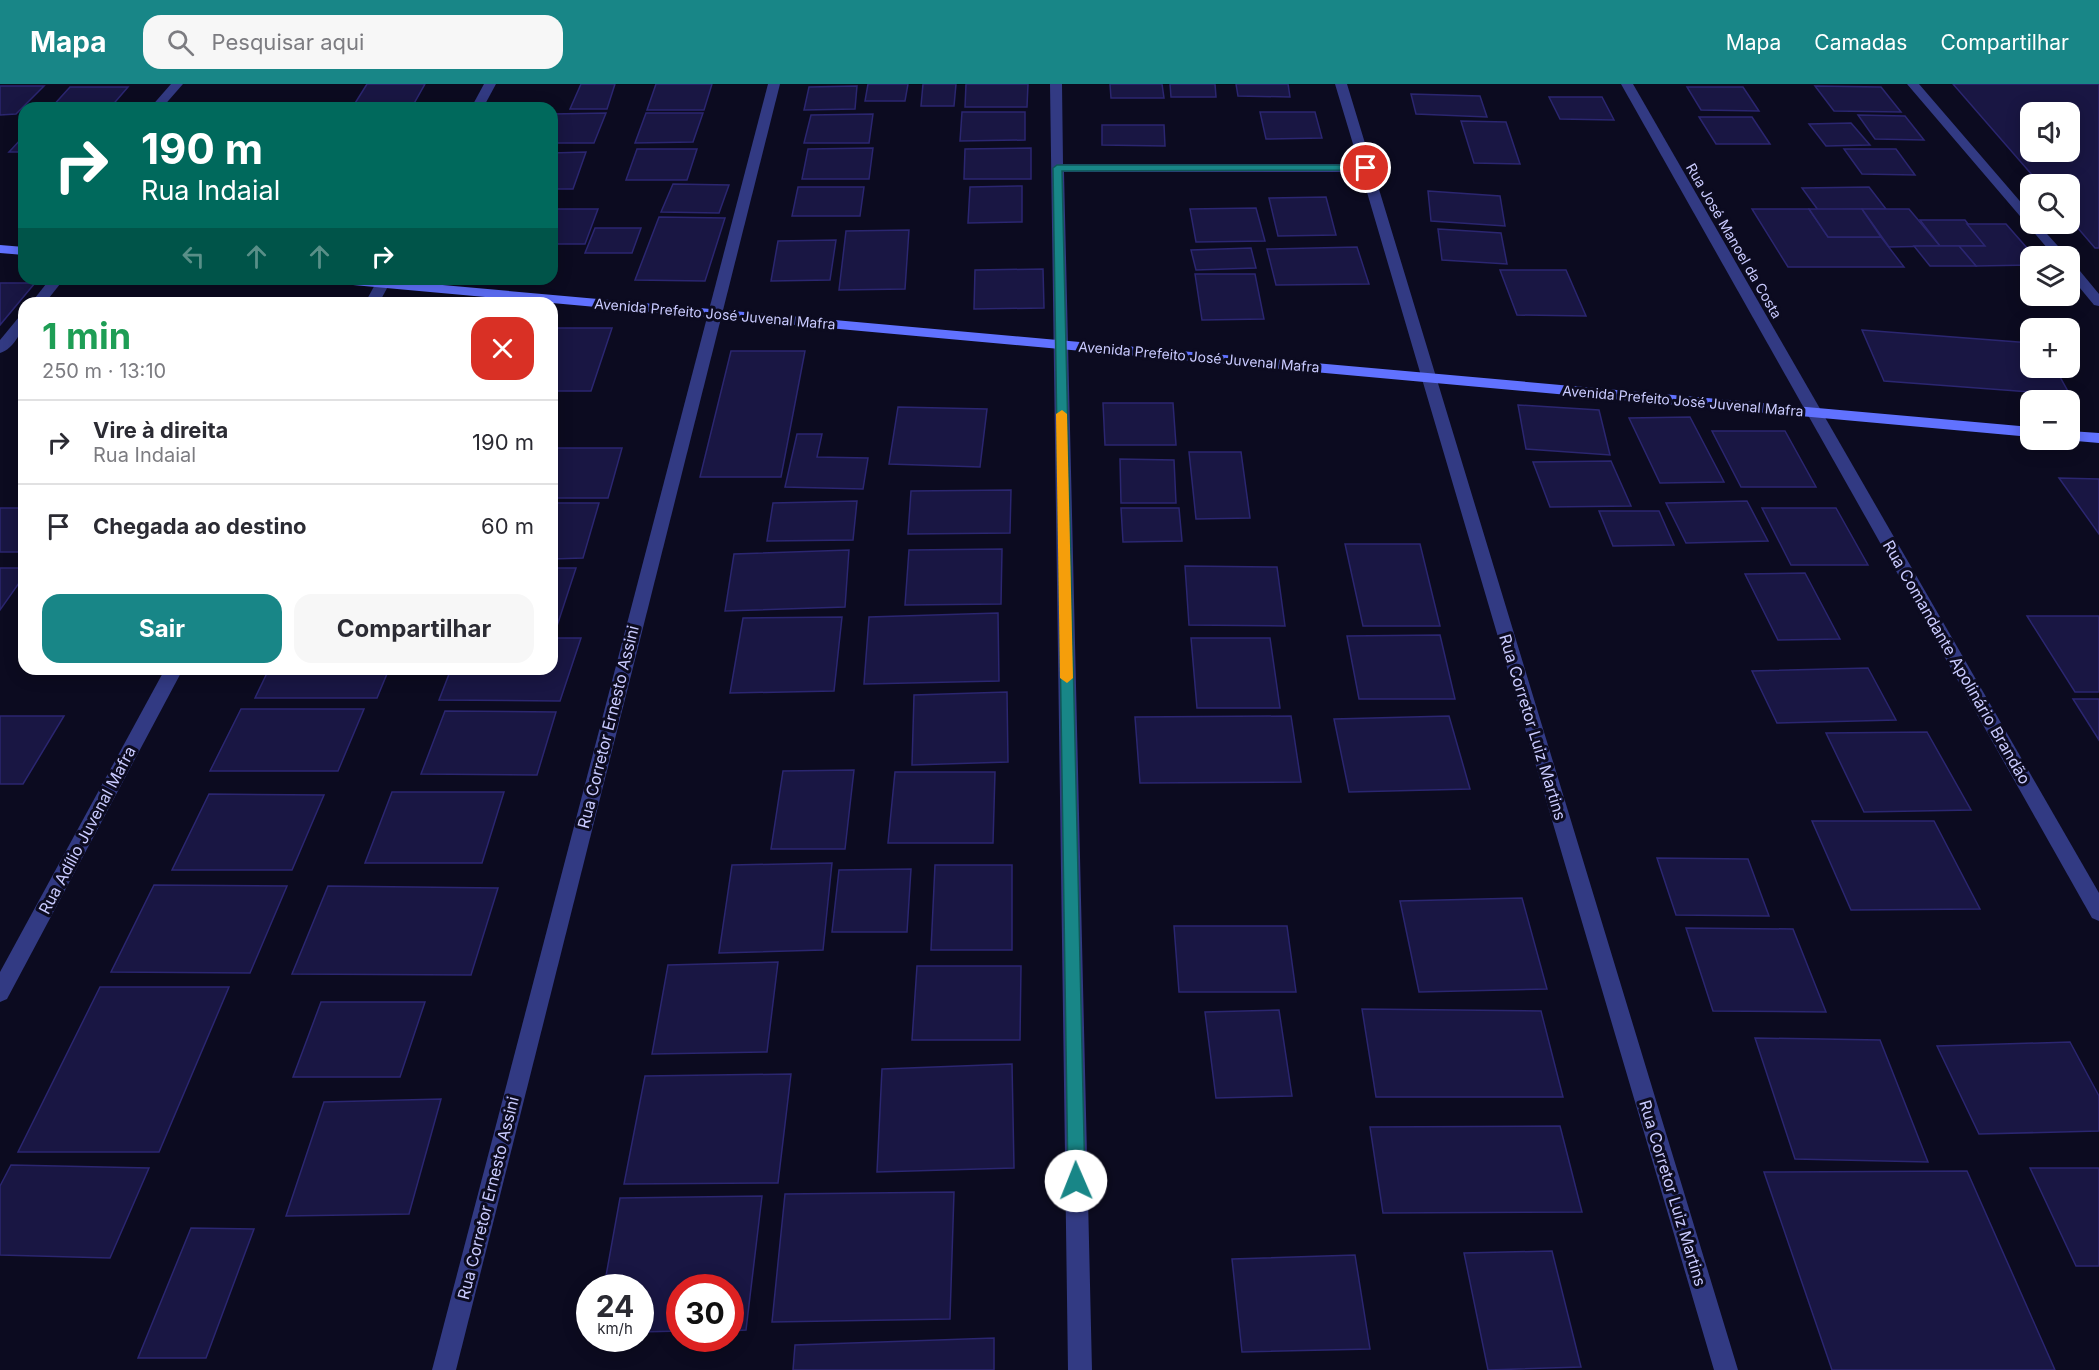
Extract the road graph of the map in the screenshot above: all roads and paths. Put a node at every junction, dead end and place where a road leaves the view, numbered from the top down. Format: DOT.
graph roads {
  1 [pos="177,84"];
  2 [pos="490,84"];
  3 [pos="774,84"];
  4 [pos="1056,84"];
  5 [pos="1341,84"];
  6 [pos="1627,84"];
  7 [pos="1913,84"];
  8 [pos="161,102"];
  9 [pos="480,102"];
  10 [pos="1057,168"];
  11 [pos="1366,168"];
  12 [pos="2020,209"];
  13 [pos="2042,234"];
  14 [pos="2052,246"];
  15 [pos="0,249"];
  16 [pos="18,250"];
  17 [pos="2080,280"];
  18 [pos="52,285"];
  19 [pos="424,285"];
  20 [pos="43,297"];
  21 [pos="544,297"];
  22 [pos="558,298"];
  23 [pos="2099,302"];
  24 [pos="714,314"];
  25 [pos="18,327"];
  26 [pos="1061,345"];
  27 [pos="0,349"];
  28 [pos="1428,378"];
  29 [pos="1814,412"];
  30 [pos="2020,431"];
  31 [pos="2080,437"];
  32 [pos="2099,438"];
  33 [pos="171,675"];
  34 [pos="2099,912"];
  35 [pos="0,992"];
  36 [pos="444,1370"];
  37 [pos="1080,1370"];
  38 [pos="1726,1370"];
  1 -- 8 [label="street"];
  2 -- 9 [label="street"];
  3 -- 24 [label="street, Rua Corretor Ernesto Assini"];
  4 -- 10 [label="street"];
  5 -- 11 [label="street, Rua Corretor Luiz Martins"];
  6 -- 29 [label="street, Rua José Manoel da Costa"];
  7 -- 12 [label="street"];
  10 -- 11 [label="street"];
  10 -- 26 [label="street"];
  11 -- 28 [label="street, Rua Corretor Luiz Martins"];
  13 -- 14 [label="street"];
  15 -- 16 [label="main road"];
  17 -- 23 [label="street"];
  18 -- 20 [label="street"];
  19 -- 21 [label="main road, Avenida Prefeito José Juvenal Mafra"];
  22 -- 24 [label="main road, Avenida Prefeito José Juvenal Mafra"];
  24 -- 26 [label="main road, Avenida Prefeito José Juvenal Mafra"];
  24 -- 36 [label="street, Rua Corretor Ernesto Assini"];
  25 -- 27 [label="street"];
  26 -- 28 [label="main road, Avenida Prefeito José Juvenal Mafra"];
  26 -- 37 [label="street"];
  28 -- 29 [label="main road, Avenida Prefeito José Juvenal Mafra"];
  28 -- 38 [label="street, Rua Corretor Luiz Martins"];
  29 -- 30 [label="main road, Avenida Prefeito José Juvenal Mafra"];
  29 -- 34 [label="street, Rua Comandante Apolinário Brandão"];
  31 -- 32 [label="main road"];
  33 -- 35 [label="street, Rua Adílio Juvenal Mafra"];
}
